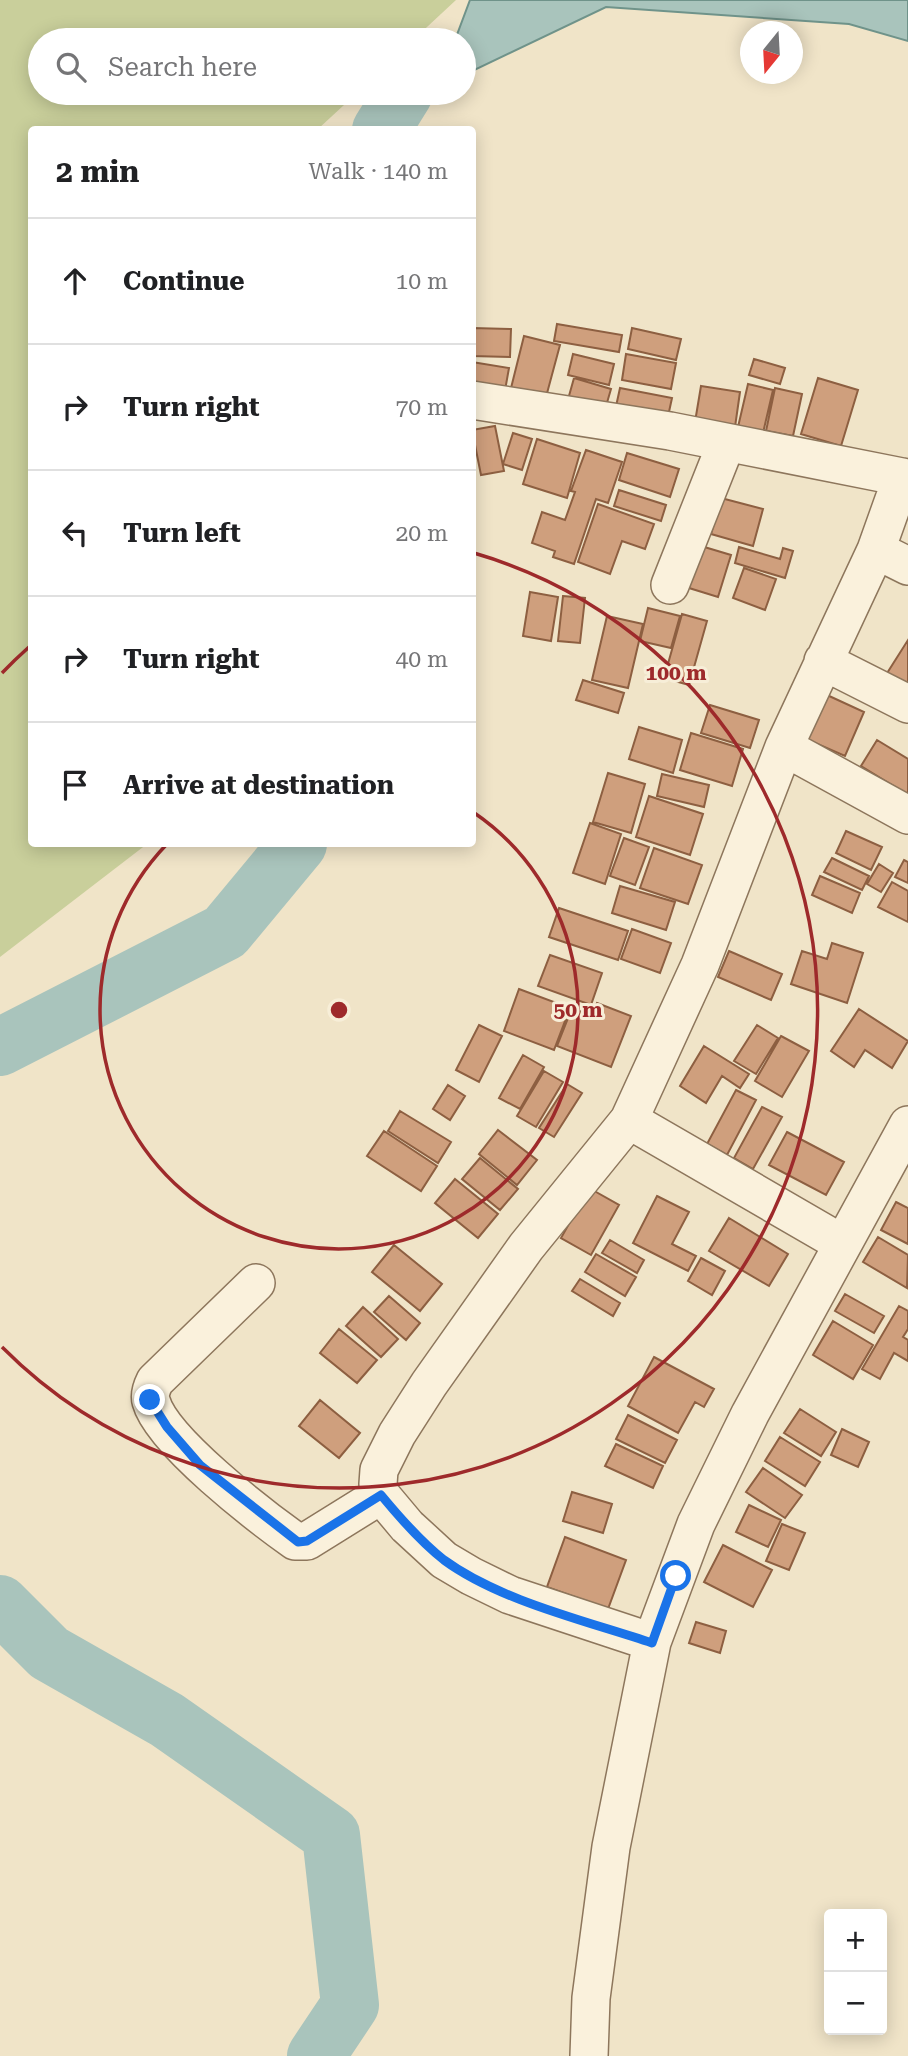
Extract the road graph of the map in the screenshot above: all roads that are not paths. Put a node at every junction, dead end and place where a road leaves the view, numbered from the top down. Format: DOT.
graph roads {
  1 [pos="476,401"];
  2 [pos="726,444"];
  3 [pos="905,478"];
  4 [pos="876,550"];
  5 [pos="908,566"];
  6 [pos="670,586"];
  7 [pos="823,661"];
  8 [pos="908,704"];
  9 [pos="785,747"];
  10 [pos="908,815"];
  11 [pos="629,1120"];
  12 [pos="908,1125"];
  13 [pos="843,1244"];
  14 [pos="256,1283"];
  15 [pos="381,1495"];
  16 [pos="652,1643"];
  17 [pos="589,2056"];
  1 -- 2 [label="street"];
  2 -- 3 [label="street"];
  2 -- 6 [label="street"];
  3 -- 4 [label="street"];
  4 -- 5 [label="street"];
  4 -- 7 [label="street"];
  7 -- 8 [label="street"];
  7 -- 9 [label="street"];
  9 -- 10 [label="street"];
  9 -- 11 [label="street"];
  11 -- 13 [label="street"];
  11 -- 15 [label="street"];
  12 -- 13 [label="street"];
  13 -- 16 [label="street"];
  14 -- 15 [label="street"];
  15 -- 16 [label="street"];
  16 -- 17 [label="street"];
}
